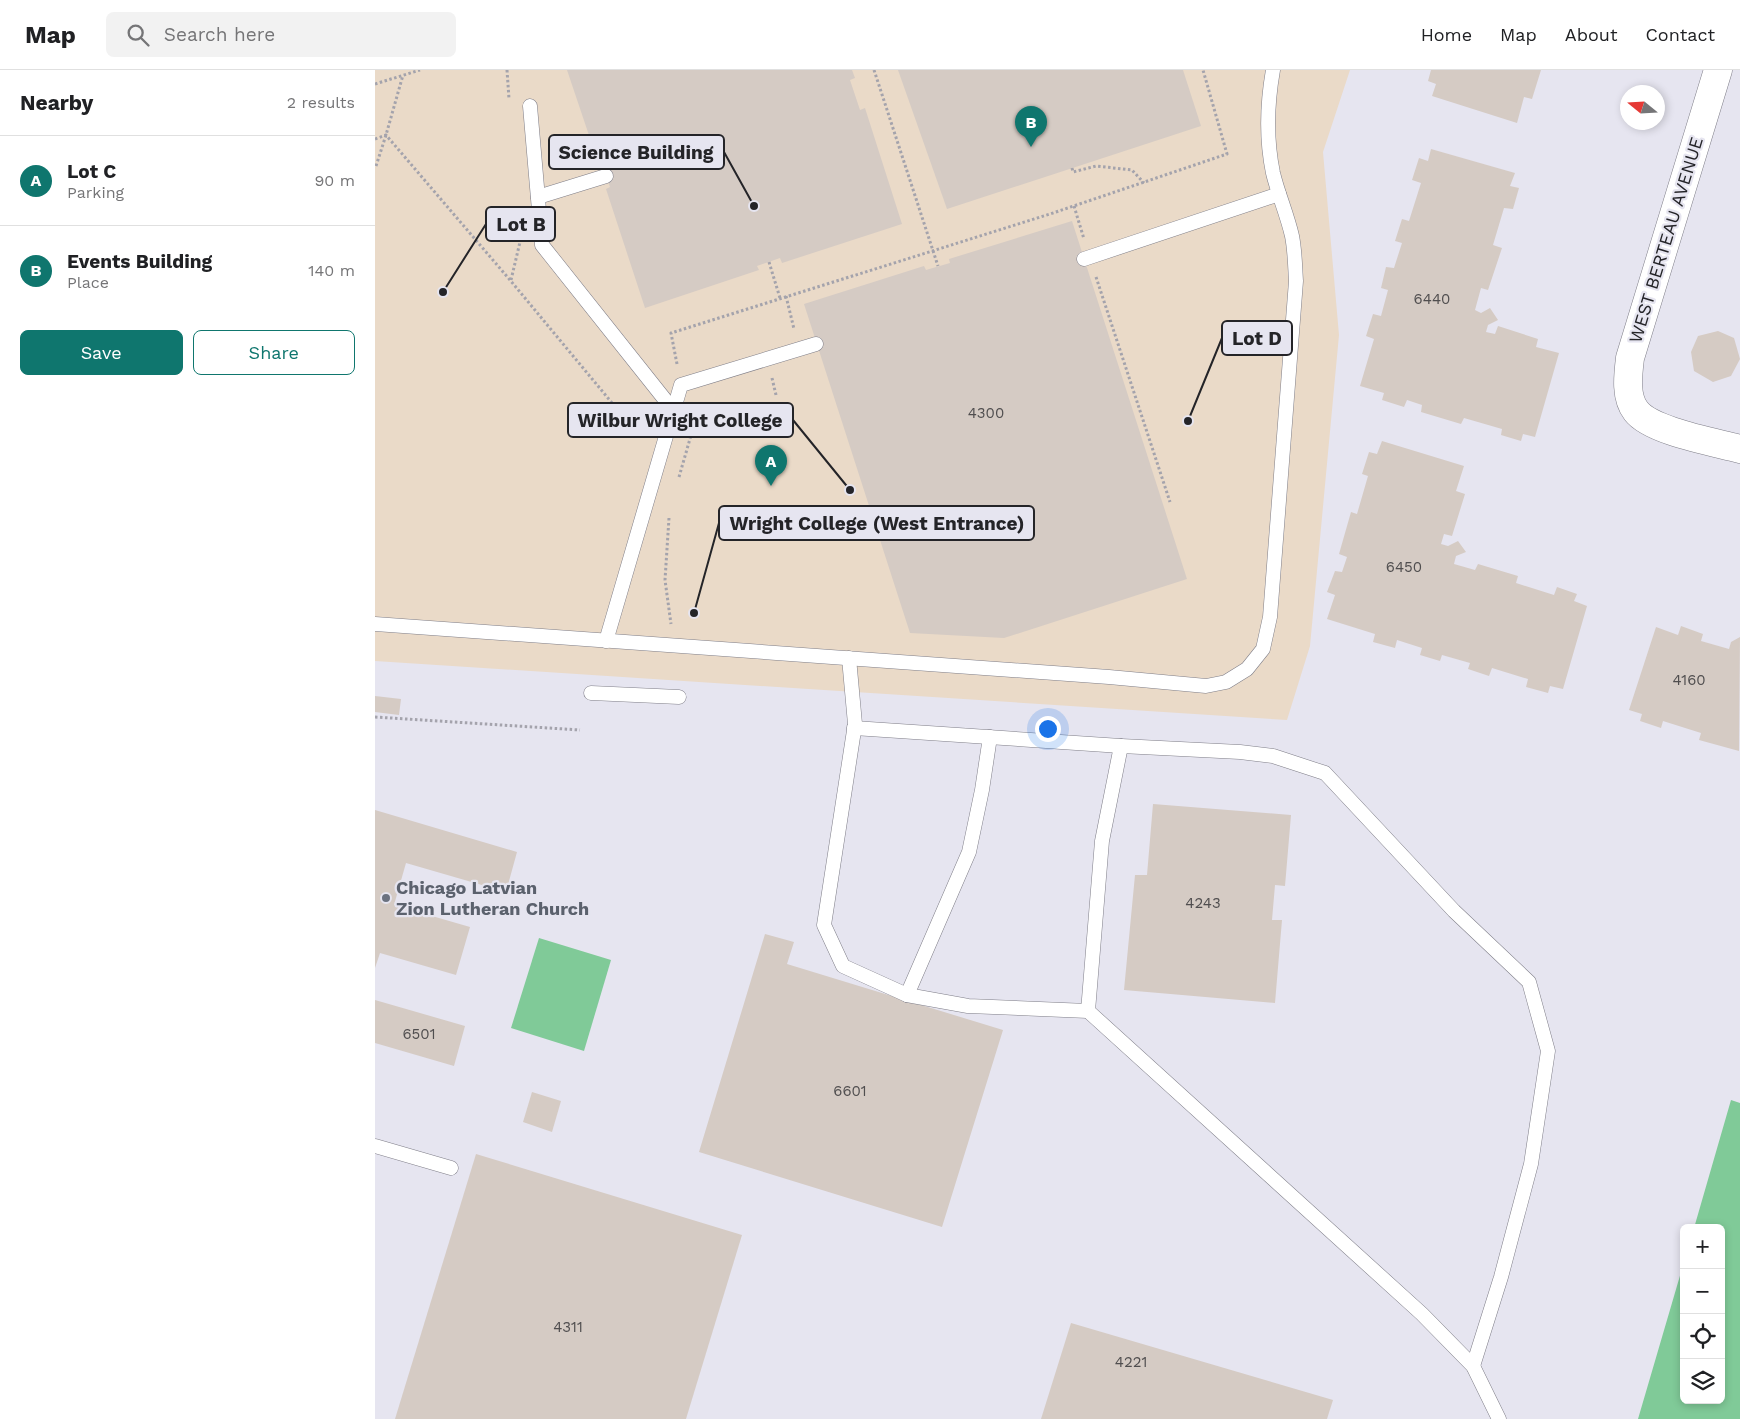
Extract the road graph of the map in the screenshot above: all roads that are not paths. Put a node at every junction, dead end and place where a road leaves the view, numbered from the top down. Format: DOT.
graph roads {
  1 [pos="1273,70"];
  2 [pos="1718,70"];
  3 [pos="530,106"];
  4 [pos="606,176"];
  5 [pos="1279,194"];
  6 [pos="538,196"];
  7 [pos="1084,259"];
  8 [pos="817,344"];
  9 [pos="674,411"];
  10 [pos="1740,449"];
  11 [pos="375,624"];
  12 [pos="606,641"];
  13 [pos="849,658"];
  14 [pos="591,693"];
  15 [pos="679,697"];
  16 [pos="854,728"];
  17 [pos="990,737"];
  18 [pos="1121,746"];
  19 [pos="907,995"];
  20 [pos="1088,1012"];
  21 [pos="375,1146"];
  22 [pos="451,1168"];
  23 [pos="1473,1366"];
  24 [pos="1499,1419"];
  1 -- 5 [label="lane"];
  2 -- 10 [label="street, WEST BERTEAU AVENUE"];
  3 -- 6 [label="lane"];
  4 -- 6 [label="lane"];
  5 -- 7 [label="lane"];
  5 -- 13 [label="lane"];
  6 -- 9 [label="lane"];
  8 -- 9 [label="lane"];
  9 -- 12 [label="lane"];
  11 -- 12 [label="lane"];
  12 -- 13 [label="lane"];
  13 -- 16 [label="lane"];
  14 -- 15 [label="lane"];
  16 -- 17 [label="lane"];
  16 -- 19 [label="lane"];
  17 -- 18 [label="lane"];
  17 -- 19 [label="lane"];
  18 -- 20 [label="lane"];
  18 -- 23 [label="lane"];
  19 -- 20 [label="lane"];
  20 -- 23 [label="lane"];
  21 -- 22 [label="lane"];
  23 -- 24 [label="lane"];
}
